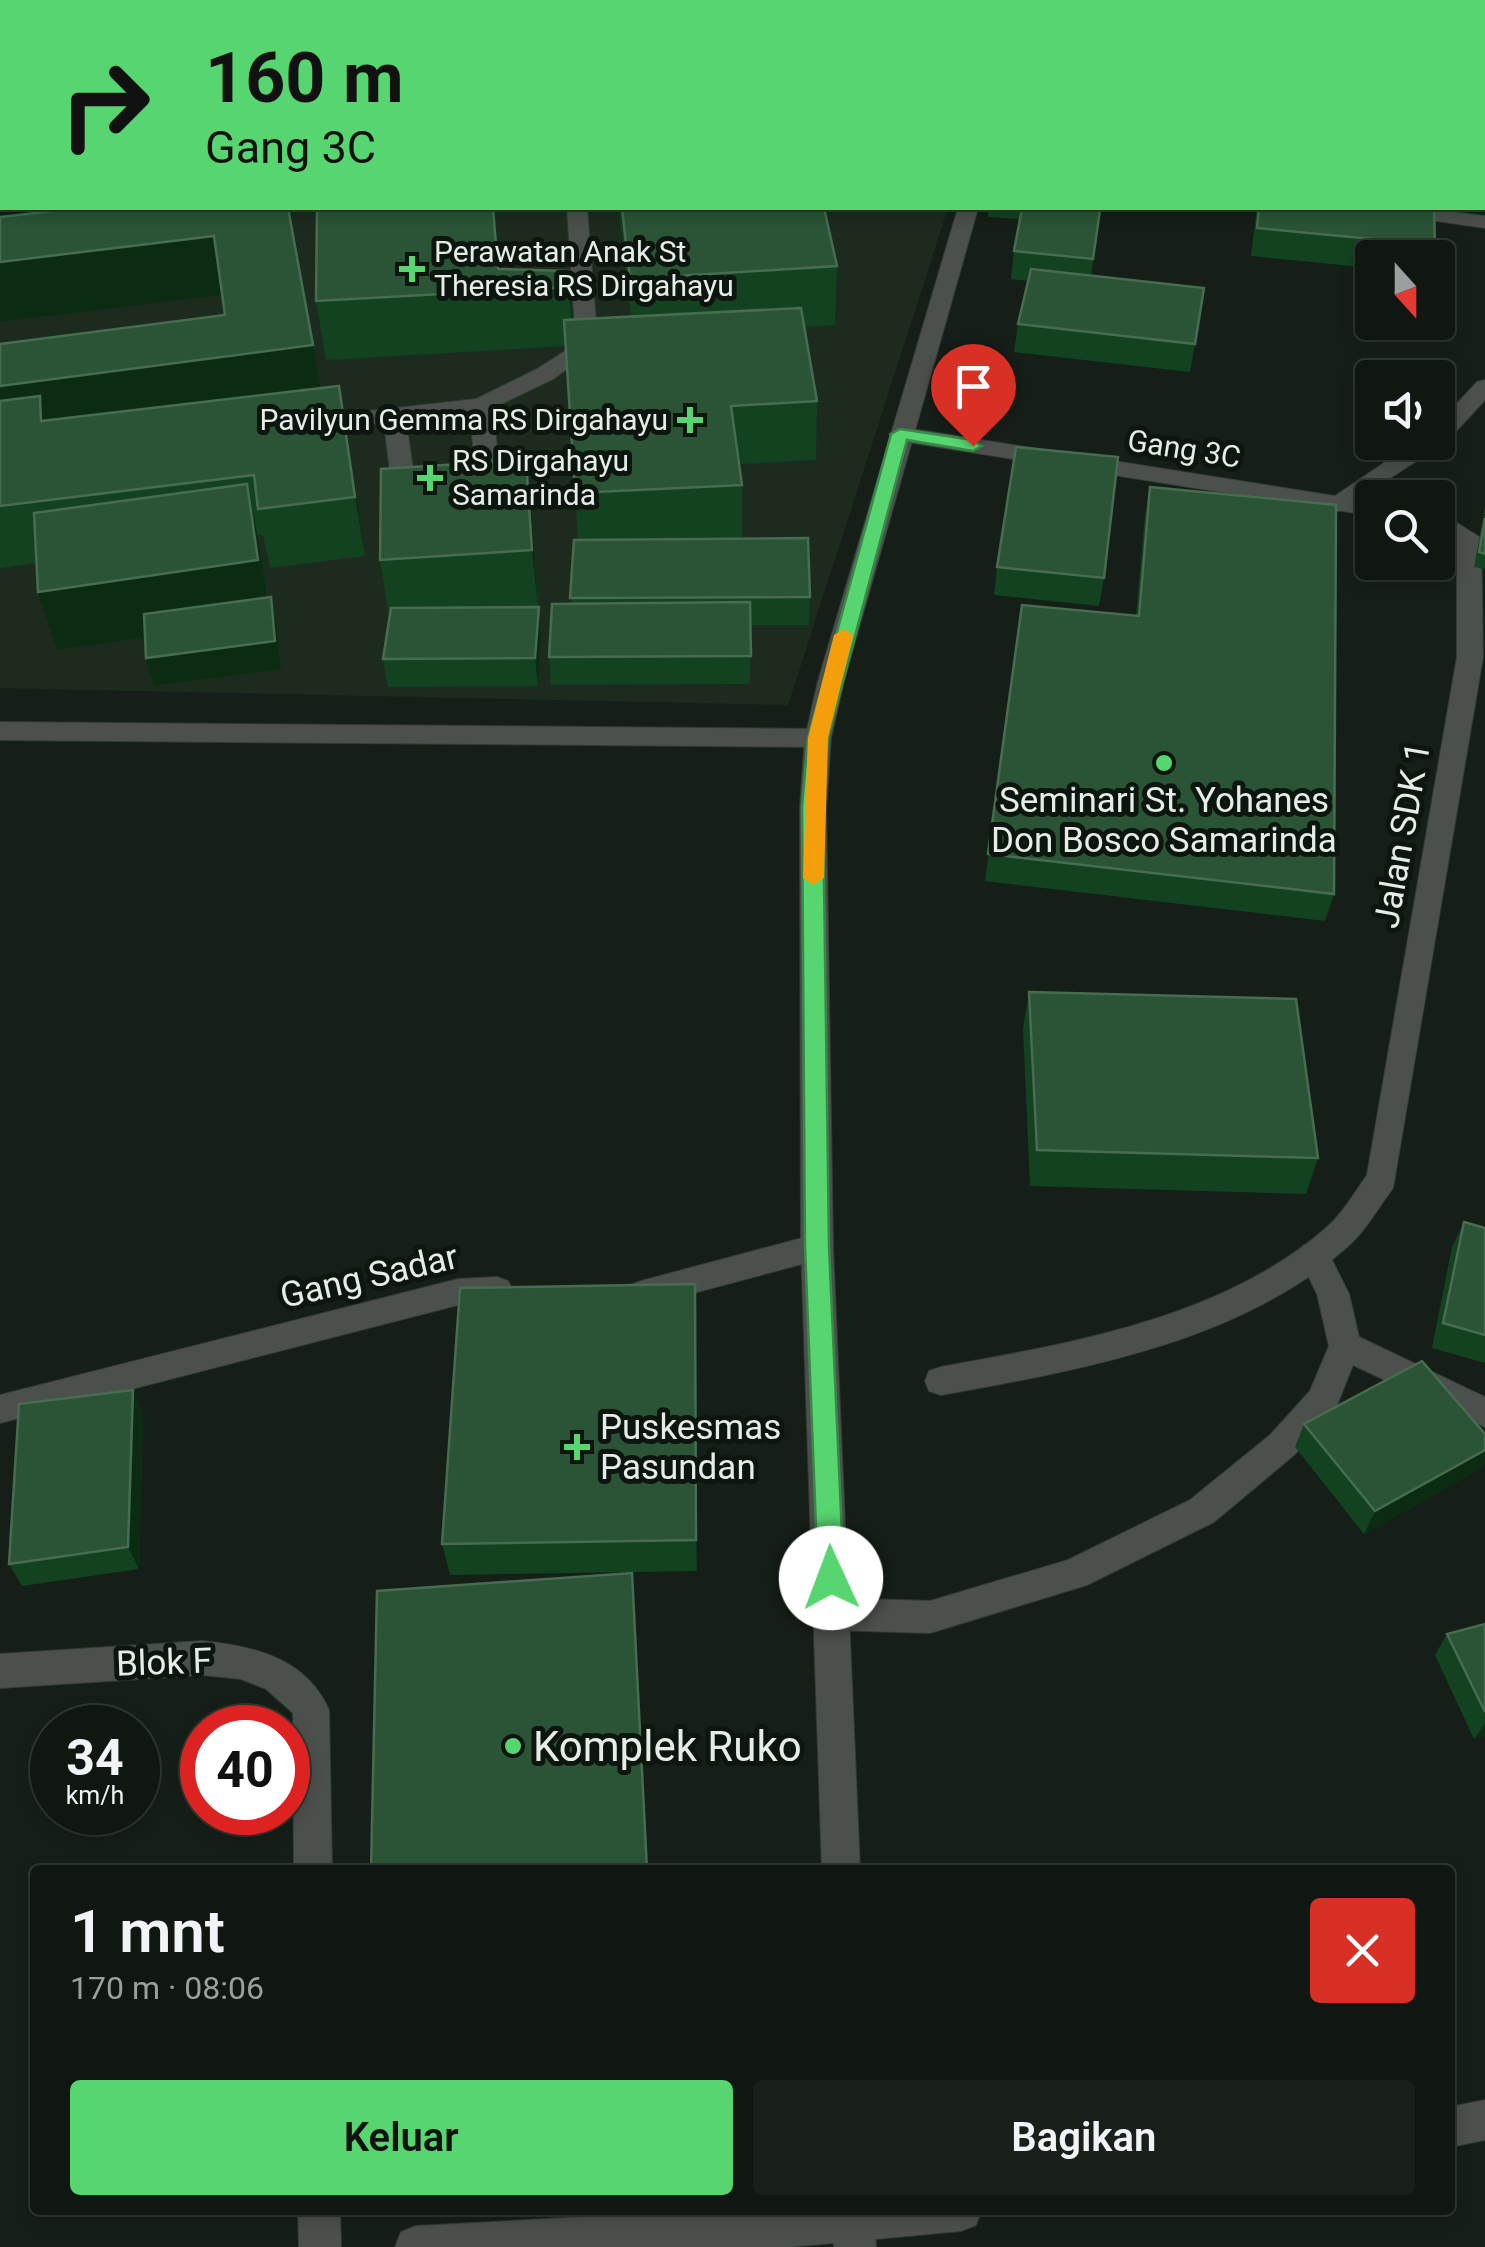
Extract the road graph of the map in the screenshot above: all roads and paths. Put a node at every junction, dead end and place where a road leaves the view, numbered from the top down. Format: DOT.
graph roads {
  1 [pos="577,210"];
  2 [pos="967,210"];
  3 [pos="1437,216"];
  4 [pos="1485,222"];
  5 [pos="1485,387"];
  6 [pos="481,405"];
  7 [pos="394,413"];
  8 [pos="1455,419"];
  9 [pos="279,428"];
  10 [pos="900,434"];
  11 [pos="1405,460"];
  12 [pos="1340,504"];
  13 [pos="1355,506"];
  14 [pos="1455,528"];
  15 [pos="0,731"];
  16 [pos="818,738"];
  17 [pos="817,1247"];
  18 [pos="1314,1255"];
  19 [pos="519,1292"];
  20 [pos="606,1301"];
  21 [pos="1345,1346"];
  22 [pos="942,1381"];
  23 [pos="0,1409"];
  24 [pos="1485,1413"];
  25 [pos="832,1614"];
  26 [pos="0,1671"];
  27 [pos="313,1865"];
  28 [pos="840,1865"];
  29 [pos="1485,2120"];
  30 [pos="1455,2126"];
  31 [pos="319,2215"];
  32 [pos="929,2215"];
  33 [pos="853,2227"];
  34 [pos="320,2247"];
  35 [pos="416,2247"];
  1 -- 6 [label="street"];
  2 -- 10 [label="street"];
  3 -- 4 [label="street"];
  5 -- 8 [label="street"];
  6 -- 7 [label="street"];
  6 -- 7 [label="street"];
  7 -- 9 [label="street"];
  10 -- 12 [label="street, Gang 3C"];
  10 -- 16 [label="street"];
  11 -- 12 [label="street"];
  12 -- 13 [label="street"];
  14 -- 18 [label="street, Jalan SDK 1"];
  15 -- 16 [label="street"];
  16 -- 17 [label="street"];
  17 -- 20 [label="street"];
  17 -- 25 [label="street"];
  18 -- 21 [label="street"];
  18 -- 22 [label="street"];
  19 -- 23 [label="street, Gang Sadar"];
  21 -- 24 [label="street"];
  21 -- 25 [label="street"];
  25 -- 28 [label="street"];
  26 -- 27 [label="street, Blok F"];
  29 -- 30 [label="street"];
  31 -- 34 [label="street"];
  32 -- 33 [label="street"];
  33 -- 35 [label="street"];
}
